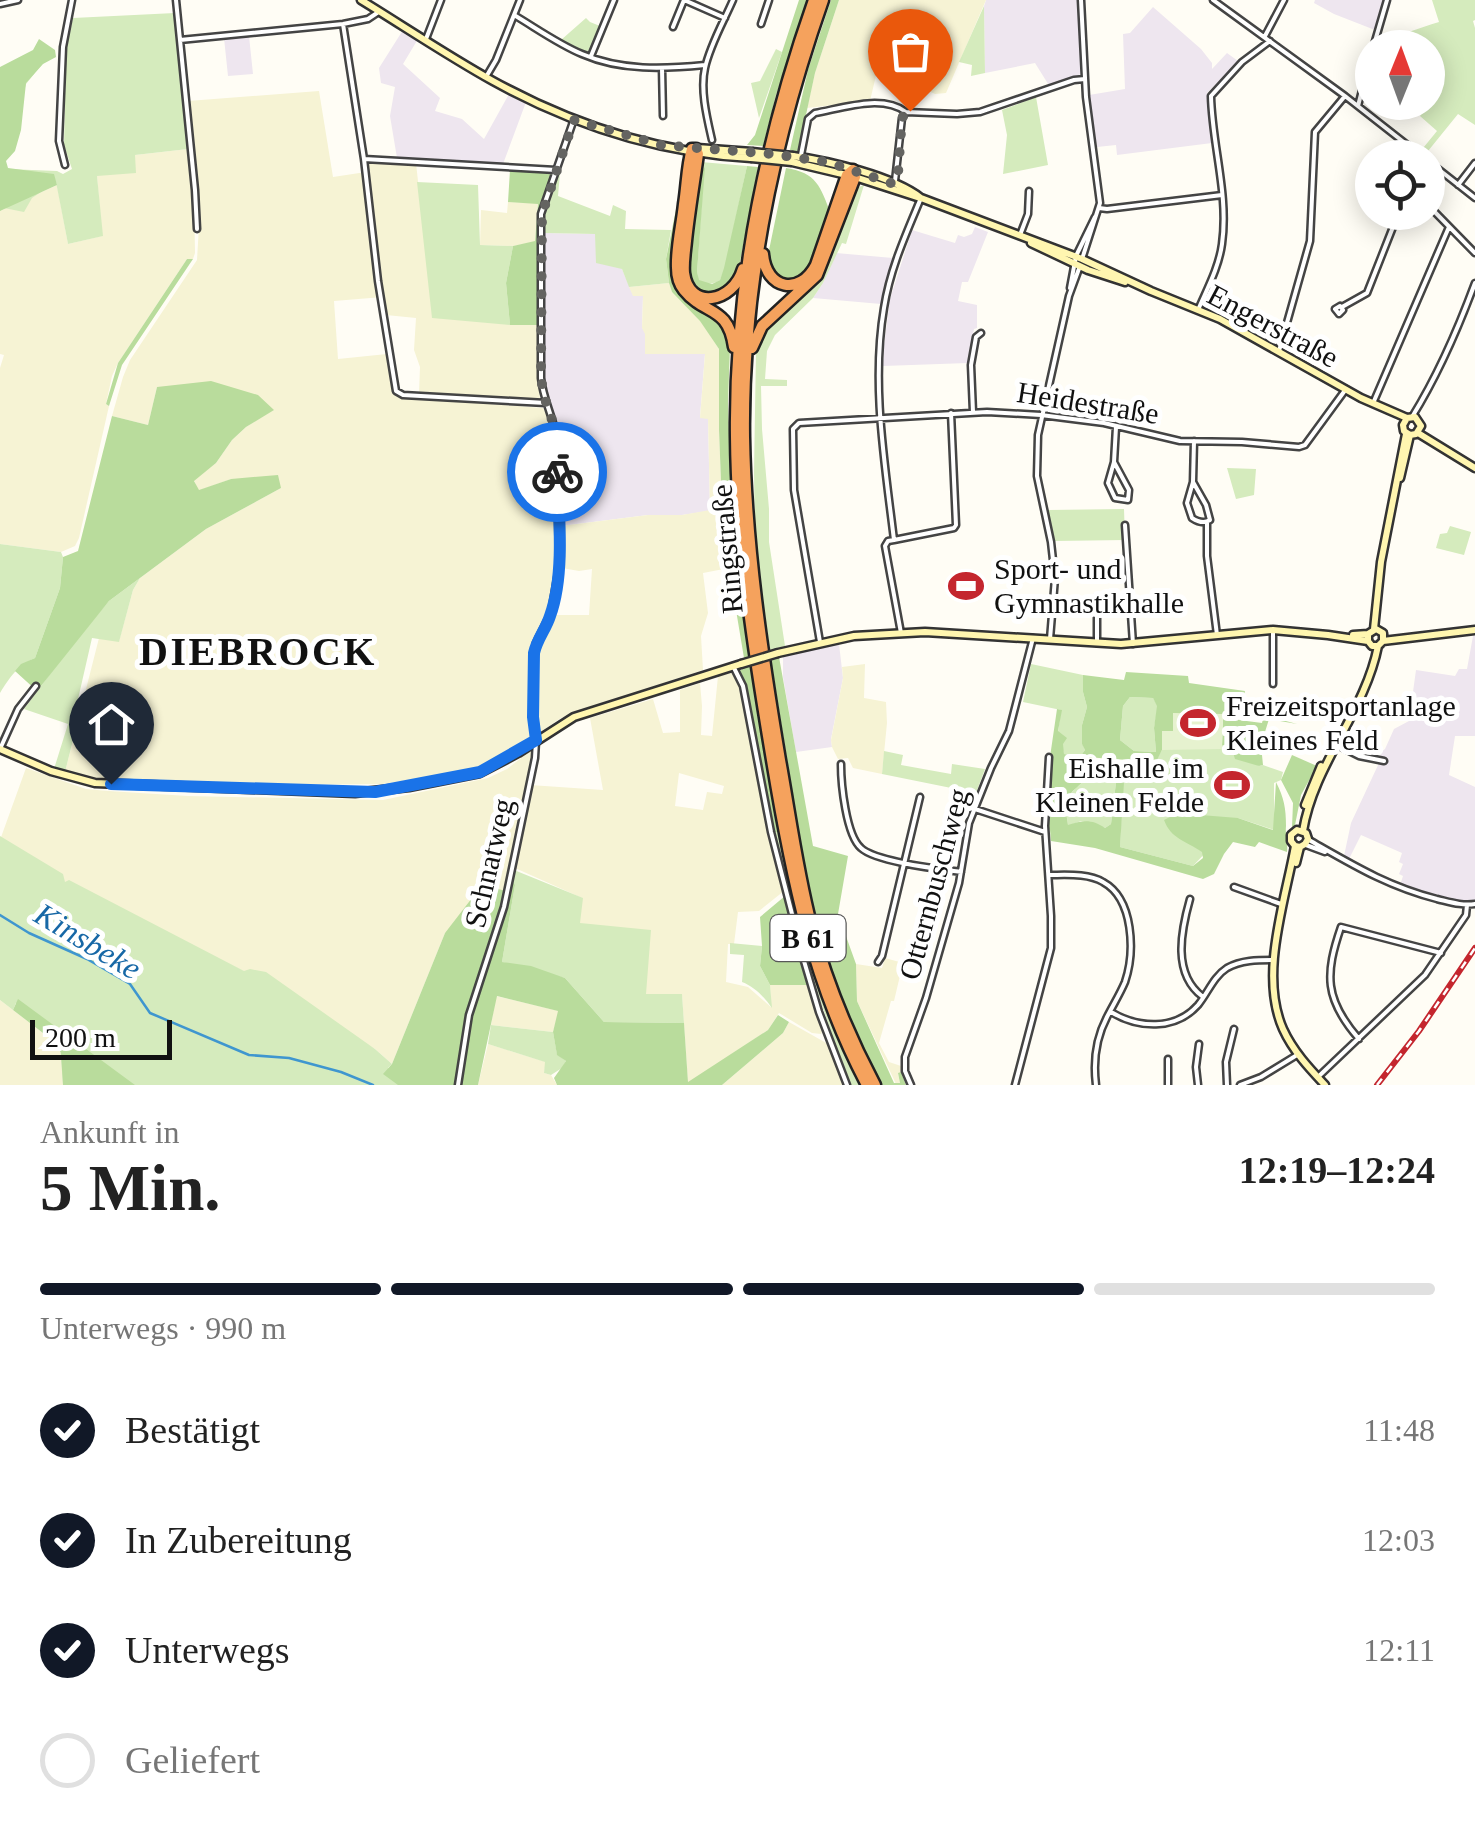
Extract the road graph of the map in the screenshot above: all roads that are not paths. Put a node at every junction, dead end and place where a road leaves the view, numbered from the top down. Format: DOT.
graph roads {
  1 [pos="16,0"];
  2 [pos="72,0"];
  3 [pos="176,0"];
  4 [pos="361,0"];
  5 [pos="441,0"];
  6 [pos="520,0"];
  7 [pos="614,0"];
  8 [pos="684,0"];
  9 [pos="733,0"];
  10 [pos="769,0"];
  11 [pos="814,0"];
  12 [pos="823,0"];
  13 [pos="1081,0"];
  14 [pos="1213,0"];
  15 [pos="1284,0"];
  16 [pos="1387,0"];
  17 [pos="0,4"];
  18 [pos="378,10"];
  19 [pos="514,15"];
  20 [pos="725,18"];
  21 [pos="344,24"];
  22 [pos="761,24"];
  23 [pos="673,27"];
  24 [pos="1378,30"];
  25 [pos="426,39"];
  26 [pos="1267,39"];
  27 [pos="180,40"];
  28 [pos="590,57"];
  29 [pos="705,65"];
  30 [pos="662,68"];
  31 [pos="486,77"];
  32 [pos="1085,79"];
  33 [pos="1345,96"];
  34 [pos="1355,104"];
  35 [pos="906,112"];
  36 [pos="663,116"];
  37 [pos="574,120"];
  38 [pos="1375,120"];
  39 [pos="712,140"];
  40 [pos="1400,140"];
  41 [pos="694,152"];
  42 [pos="364,159"];
  43 [pos="795,159"];
  44 [pos="1475,163"];
  45 [pos="65,165"];
  46 [pos="556,170"];
  47 [pos="852,174"];
  48 [pos="1445,174"];
  49 [pos="894,184"];
  50 [pos="1458,185"];
  51 [pos="1029,191"];
  52 [pos="1222,195"];
  53 [pos="921,198"];
  54 [pos="1475,198"];
  55 [pos="768,200"];
  56 [pos="1099,208"];
  57 [pos="1445,222"];
  58 [pos="1449,226"];
  59 [pos="197,230"];
  60 [pos="1393,230"];
  61 [pos="1020,237"];
  62 [pos="750,250"];
  63 [pos="1475,253"];
  64 [pos="1078,261"];
  65 [pos="1475,283"];
  66 [pos="1342,307"];
  67 [pos="1198,310"];
  68 [pos="981,333"];
  69 [pos="1279,351"];
  70 [pos="1346,389"];
  71 [pos="741,390"];
  72 [pos="1374,402"];
  73 [pos="546,404"];
  74 [pos="973,412"];
  75 [pos="950,413"];
  76 [pos="1041,415"];
  77 [pos="881,418"];
  78 [pos="1410,419"];
  79 [pos="1116,426"];
  80 [pos="1414,432"];
  81 [pos="1194,441"];
  82 [pos="1114,462"];
  83 [pos="1475,468"];
  84 [pos="1193,482"];
  85 [pos="1207,522"];
  86 [pos="1125,525"];
  87 [pos="894,540"];
  88 [pos="1098,597"];
  89 [pos="1273,630"];
  90 [pos="1475,630"];
  91 [pos="902,633"];
  92 [pos="1216,635"];
  93 [pos="1034,638"];
  94 [pos="1376,638"];
  95 [pos="1050,639"];
  96 [pos="820,642"];
  97 [pos="1097,642"];
  98 [pos="1133,644"];
  99 [pos="737,665"];
  100 [pos="1273,684"];
  101 [pos="36,686"];
  102 [pos="536,740"];
  103 [pos="1334,744"];
  104 [pos="0,749"];
  105 [pos="1048,757"];
  106 [pos="1384,761"];
  107 [pos="842,764"];
  108 [pos="920,797"];
  109 [pos="975,808"];
  110 [pos="1300,830"];
  111 [pos="1045,832"];
  112 [pos="1302,844"];
  113 [pos="905,862"];
  114 [pos="961,872"];
  115 [pos="1049,875"];
  116 [pos="1234,886"];
  117 [pos="1190,899"];
  118 [pos="1475,904"];
  119 [pos="1284,906"];
  120 [pos="1467,906"];
  121 [pos="1441,954"];
  122 [pos="1273,960"];
  123 [pos="878,962"];
  124 [pos="1204,998"];
  125 [pos="1110,1012"];
  126 [pos="1234,1029"];
  127 [pos="1359,1039"];
  128 [pos="1199,1044"];
  129 [pos="1298,1054"];
  130 [pos="1168,1059"];
  131 [pos="1318,1078"];
  132 [pos="458,1085"];
  133 [pos="846,1085"];
  134 [pos="867,1085"];
  135 [pos="875,1085"];
  136 [pos="911,1085"];
  137 [pos="1014,1085"];
  138 [pos="1096,1085"];
  139 [pos="1168,1085"];
  140 [pos="1198,1085"];
  141 [pos="1227,1085"];
  142 [pos="1240,1085"];
  143 [pos="1325,1085"];
  1 -- 17 [label="street"];
  2 -- 45 [label="street"];
  3 -- 27 [label="street"];
  4 -- 18 [label="main road, Engerstraße"];
  5 -- 25 [label="street"];
  6 -- 19 [label="street"];
  7 -- 28 [label="street"];
  8 -- 20 [label="street"];
  8 -- 23 [label="street"];
  9 -- 20 [label="street"];
  10 -- 22 [label="street"];
  11 -- 62 [label="highway, Ringstraße / B 61"];
  12 -- 55 [label="highway, Ringstraße / B 61"];
  13 -- 32 [label="street"];
  14 -- 26 [label="street"];
  15 -- 26 [label="street"];
  16 -- 24 [label="street"];
  18 -- 21 [label="street"];
  18 -- 25 [label="main road, Engerstraße"];
  19 -- 28 [label="street"];
  19 -- 31 [label="street"];
  20 -- 29 [label="street"];
  21 -- 27 [label="street"];
  21 -- 42 [label="street"];
  25 -- 31 [label="main road, Engerstraße"];
  26 -- 33 [label="street"];
  26 -- 52 [label="street"];
  27 -- 59 [label="street"];
  28 -- 30 [label="street"];
  29 -- 30 [label="street"];
  29 -- 39 [label="street"];
  30 -- 36 [label="street"];
  31 -- 37 [label="main road, Engerstraße"];
  32 -- 35 [label="street"];
  32 -- 56 [label="street"];
  33 -- 34 [label="street"];
  33 -- 69 [label="street"];
  35 -- 43 [label="street"];
  35 -- 49 [label="street"];
  37 -- 41 [label="main road, Engerstraße"];
  37 -- 46 [label="street, Schnatweg"];
  38 -- 40 [label="street"];
  41 -- 43 [label="main road, Engerstraße, bridge"];
  41 -- 62 [label="highway"];
  41 -- 71 [label="highway"];
  42 -- 46 [label="street"];
  42 -- 73 [label="street"];
  43 -- 47 [label="main road, Engerstraße"];
  44 -- 50 [label="street"];
  46 -- 73 [label="street, Schnatweg"];
  47 -- 49 [label="main road, Engerstraße"];
  47 -- 53 [label="main road, Engerstraße"];
  47 -- 55 [label="highway"];
  47 -- 71 [label="highway"];
  48 -- 50 [label="street"];
  49 -- 53 [label="main road, Engerstraße"];
  50 -- 54 [label="street"];
  51 -- 61 [label="street"];
  52 -- 56 [label="street"];
  52 -- 67 [label="street"];
  53 -- 61 [label="main road, Engerstraße"];
  53 -- 77 [label="street"];
  55 -- 71 [label="highway, Ringstraße / B 61"];
  56 -- 64 [label="street"];
  57 -- 58 [label="street"];
  58 -- 63 [label="street"];
  58 -- 72 [label="street"];
  60 -- 66 [label="street"];
  61 -- 64 [label="main road, Engerstraße"];
  62 -- 71 [label="highway, Ringstraße / B 61"];
  64 -- 67 [label="main road, Engerstraße"];
  64 -- 76 [label="street"];
  65 -- 78 [label="street"];
  67 -- 69 [label="main road, Engerstraße"];
  68 -- 74 [label="street"];
  69 -- 70 [label="main road, Engerstraße"];
  70 -- 72 [label="main road, Engerstraße"];
  70 -- 81 [label="street, Heidestraße"];
  71 -- 134 [label="highway, Ringstraße / B 61"];
  71 -- 135 [label="highway, Ringstraße / B 61"];
  72 -- 78 [label="main road, Engerstraße"];
  73 -- 102 [label="street, Schnatweg"];
  74 -- 75 [label="street, Heidestraße"];
  74 -- 76 [label="street, Heidestraße"];
  75 -- 77 [label="street, Heidestraße"];
  75 -- 87 [label="street"];
  76 -- 79 [label="street, Heidestraße"];
  76 -- 95 [label="street"];
  77 -- 87 [label="street"];
  77 -- 96 [label="street, Heidestraße"];
  78 -- 80 [label="main road"];
  78 -- 80 [label="main road"];
  79 -- 81 [label="street, Heidestraße"];
  79 -- 82 [label="street"];
  80 -- 83 [label="main road"];
  80 -- 94 [label="main road"];
  81 -- 84 [label="street"];
  82 -- 82 [label="street"];
  84 -- 85 [label="street"];
  84 -- 85 [label="street"];
  85 -- 92 [label="street"];
  86 -- 98 [label="street"];
  87 -- 91 [label="street"];
  88 -- 97 [label="street"];
  89 -- 92 [label="main road"];
  89 -- 94 [label="main road"];
  89 -- 100 [label="street"];
  90 -- 94 [label="main road"];
  91 -- 93 [label="main road"];
  91 -- 96 [label="main road"];
  92 -- 98 [label="main road"];
  93 -- 95 [label="main road"];
  93 -- 109 [label="street, Otternbuschweg"];
  94 -- 103 [label="main road"];
  95 -- 97 [label="main road"];
  96 -- 99 [label="main road, bridge"];
  97 -- 98 [label="main road"];
  99 -- 102 [label="main road"];
  99 -- 133 [label="street"];
  101 -- 104 [label="street"];
  102 -- 104 [label="main road"];
  102 -- 132 [label="street, Schnatweg"];
  103 -- 106 [label="street"];
  103 -- 110 [label="main road"];
  105 -- 111 [label="street"];
  107 -- 113 [label="street"];
  108 -- 113 [label="street"];
  109 -- 111 [label="street"];
  109 -- 114 [label="street, Otternbuschweg"];
  110 -- 112 [label="main road"];
  110 -- 112 [label="main road"];
  111 -- 115 [label="street"];
  112 -- 119 [label="main road"];
  112 -- 120 [label="street"];
  113 -- 114 [label="street"];
  113 -- 123 [label="street"];
  114 -- 136 [label="street, Otternbuschweg"];
  115 -- 125 [label="street"];
  115 -- 137 [label="street"];
  116 -- 119 [label="street"];
  117 -- 124 [label="street"];
  118 -- 120 [label="street"];
  119 -- 122 [label="main road"];
  120 -- 121 [label="street"];
  121 -- 127 [label="street"];
  121 -- 127 [label="street"];
  122 -- 124 [label="street"];
  122 -- 129 [label="main road"];
  124 -- 125 [label="street"];
  125 -- 138 [label="street"];
  126 -- 141 [label="street"];
  127 -- 131 [label="street"];
  128 -- 140 [label="street"];
  129 -- 131 [label="main road"];
  129 -- 142 [label="street"];
  130 -- 139 [label="street"];
  131 -- 143 [label="main road"];
}
